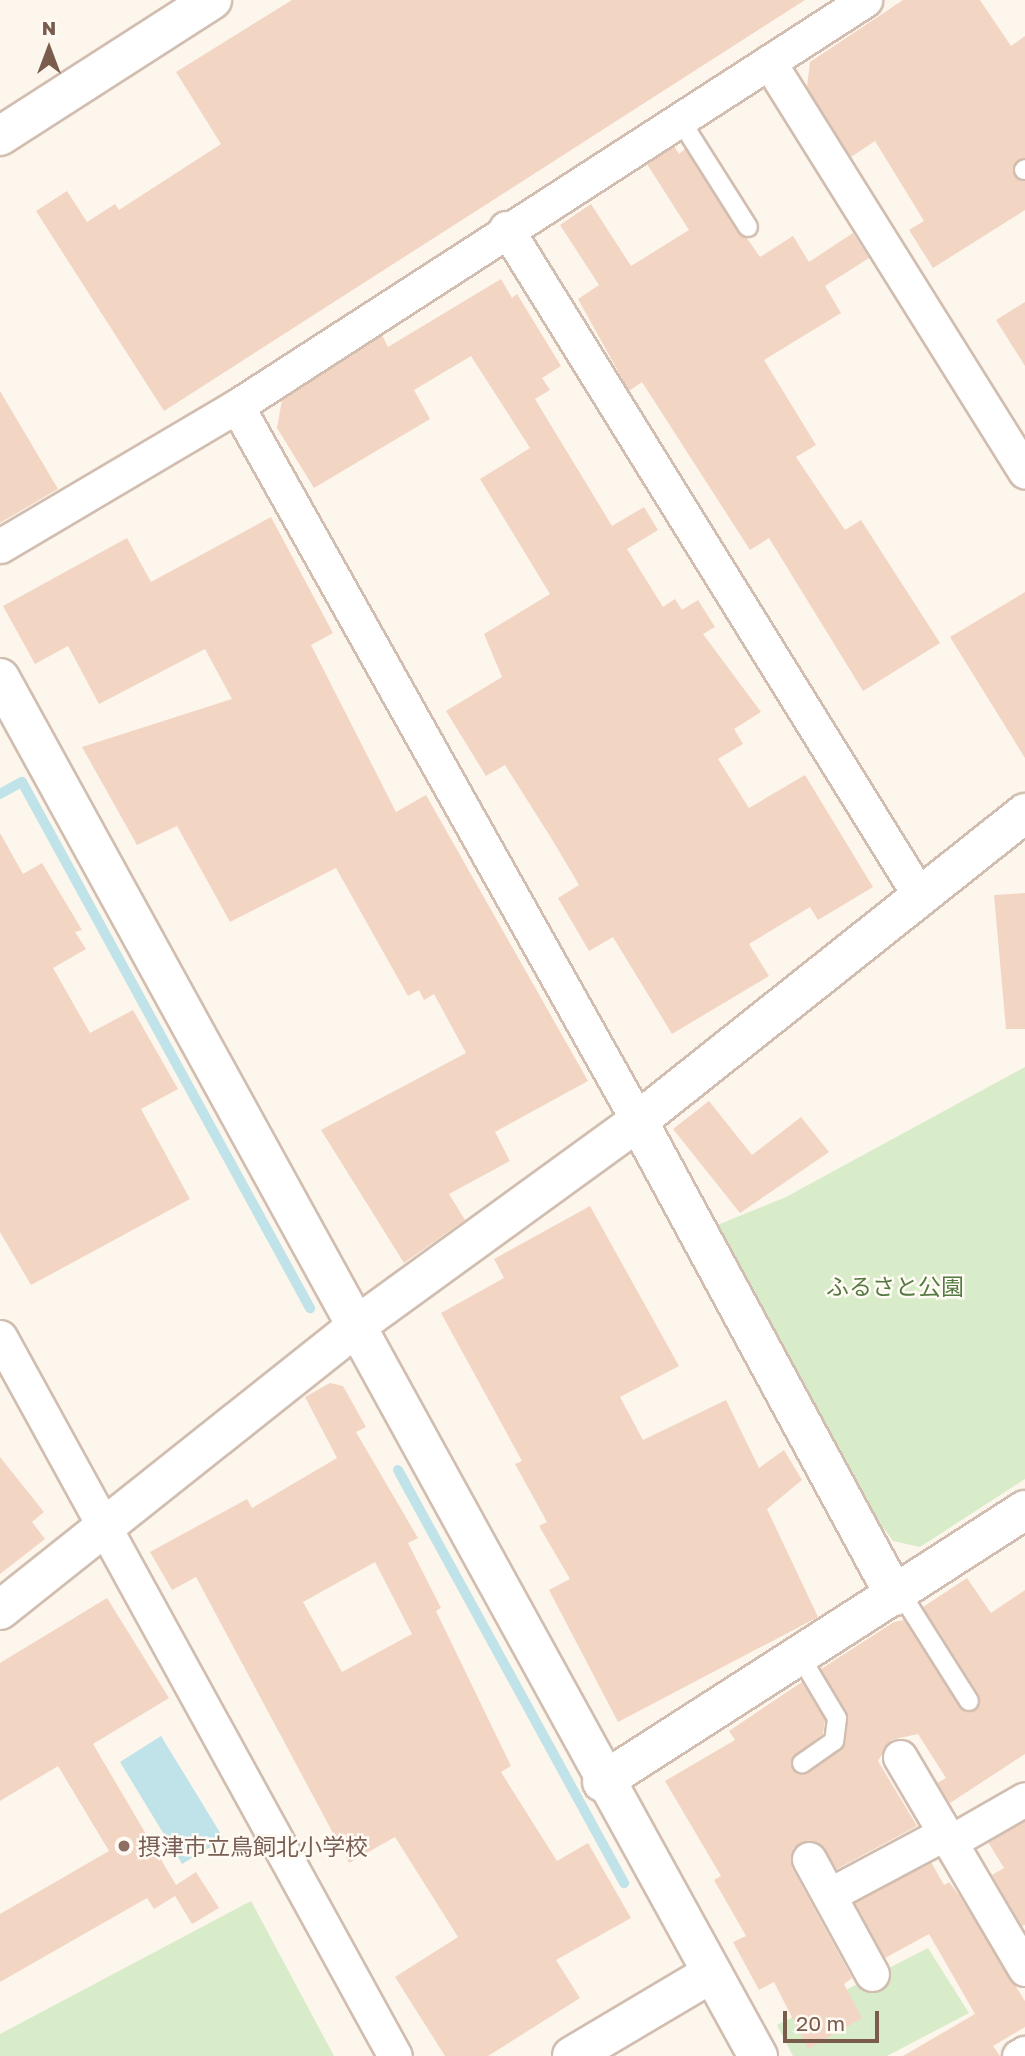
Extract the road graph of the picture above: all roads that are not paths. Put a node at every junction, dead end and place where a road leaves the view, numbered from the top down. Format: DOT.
graph roads {
  1 [pos="212,0"];
  2 [pos="865,0"];
  3 [pos="769,62"];
  4 [pos="678,118"];
  5 [pos="0,136"];
  6 [pos="748,227"];
  7 [pos="506,228"];
  8 [pos="237,406"];
  9 [pos="1025,472"];
  10 [pos="0,546"];
  11 [pos="0,678"];
  12 [pos="1025,813"];
  13 [pos="918,893"];
  14 [pos="638,1121"];
  15 [pos="359,1324"];
  16 [pos="0,1337"];
  17 [pos="1025,1510"];
  18 [pos="105,1530"];
  19 [pos="898,1594"];
  20 [pos="0,1610"];
  21 [pos="800,1656"];
  22 [pos="969,1702"];
  23 [pos="900,1757"];
  24 [pos="802,1763"];
  25 [pos="602,1782"];
  26 [pos="1025,1799"];
  27 [pos="948,1837"];
  28 [pos="809,1860"];
  29 [pos="829,1895"];
  30 [pos="1025,1969"];
  31 [pos="710,1974"];
  32 [pos="872,1974"];
  33 [pos="1025,2053"];
  34 [pos="395,2056"];
  35 [pos="572,2056"];
  36 [pos="758,2056"];
  37 [pos="1019,2056"];
  1 -- 5 [label="street"];
  2 -- 3 [label="street"];
  3 -- 4 [label="street"];
  3 -- 9 [label="street"];
  4 -- 6 [label="lane"];
  4 -- 7 [label="street"];
  7 -- 8 [label="street"];
  7 -- 13 [label="street"];
  8 -- 10 [label="street"];
  8 -- 14 [label="street"];
  11 -- 15 [label="street"];
  12 -- 13 [label="street"];
  13 -- 14 [label="street"];
  14 -- 15 [label="street"];
  14 -- 19 [label="street"];
  15 -- 18 [label="street"];
  15 -- 25 [label="street"];
  16 -- 18 [label="street"];
  17 -- 19 [label="street"];
  18 -- 20 [label="street"];
  18 -- 34 [label="street"];
  19 -- 21 [label="street"];
  19 -- 22 [label="lane"];
  21 -- 24 [label="lane"];
  21 -- 25 [label="street"];
  23 -- 27 [label="street"];
  25 -- 31 [label="street"];
  26 -- 27 [label="street"];
  27 -- 29 [label="street"];
  27 -- 30 [label="street"];
  28 -- 29 [label="street"];
  29 -- 32 [label="street"];
  31 -- 35 [label="street"];
  31 -- 36 [label="street"];
  33 -- 37 [label="street"];
}
